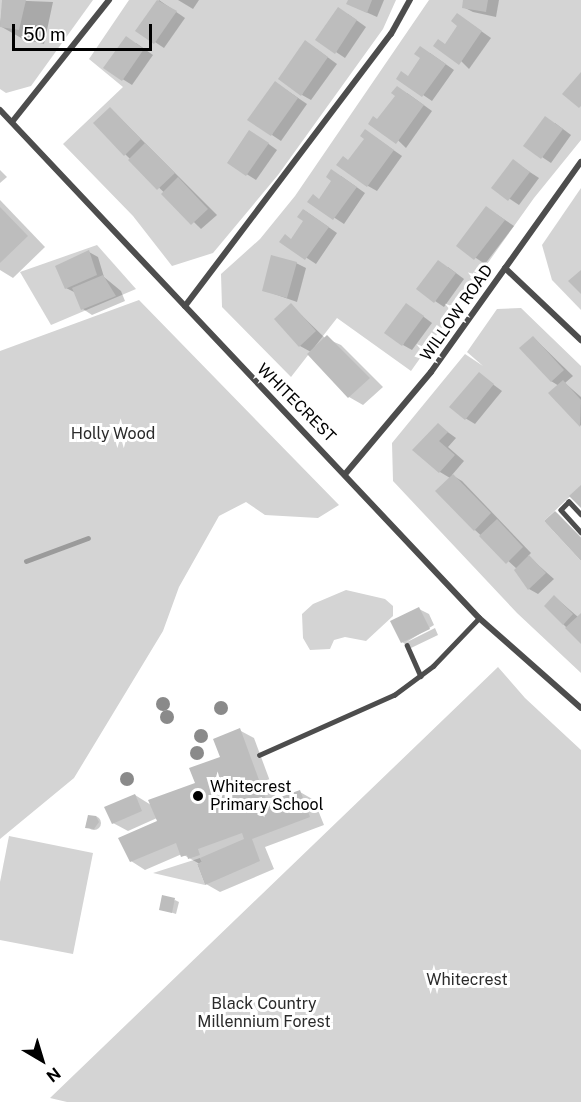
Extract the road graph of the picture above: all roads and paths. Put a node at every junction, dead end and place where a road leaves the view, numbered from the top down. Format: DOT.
graph roads {
  1 [pos="109,0"];
  2 [pos="410,0"];
  3 [pos="0,110"];
  4 [pos="12,122"];
  5 [pos="581,162"];
  6 [pos="505,268"];
  7 [pos="184,306"];
  8 [pos="581,340"];
  9 [pos="346,473"];
  10 [pos="581,515"];
  11 [pos="581,532"];
  12 [pos="479,618"];
  13 [pos="407,645"];
  14 [pos="421,676"];
  15 [pos="581,708"];
  16 [pos="259,755"];
  1 -- 4 [label="street"];
  2 -- 7 [label="street"];
  3 -- 4 [label="street, WHITECREST"];
  4 -- 7 [label="street, WHITECREST"];
  5 -- 6 [label="street, WILLOW ROAD"];
  6 -- 8 [label="street"];
  6 -- 9 [label="street, WILLOW ROAD"];
  7 -- 9 [label="street, WHITECREST"];
  9 -- 12 [label="street, WHITECREST"];
  10 -- 11 [label="lane"];
  12 -- 14 [label="lane"];
  12 -- 15 [label="street, WHITECREST"];
  13 -- 14 [label="lane"];
  14 -- 16 [label="lane"];
}
